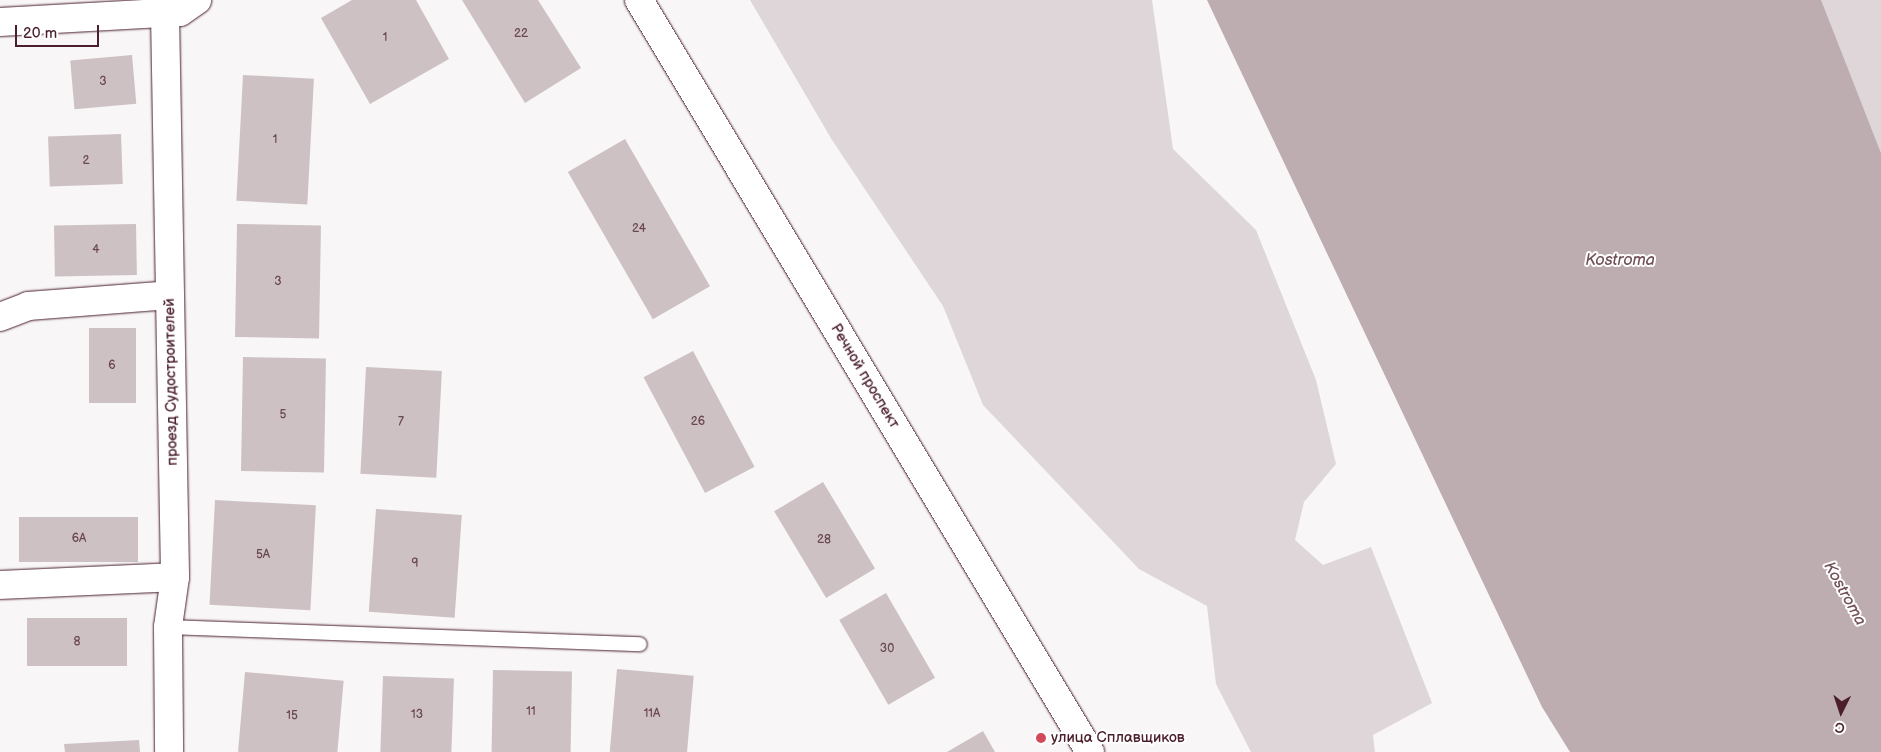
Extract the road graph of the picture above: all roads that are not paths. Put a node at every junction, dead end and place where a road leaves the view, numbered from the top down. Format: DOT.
graph roads {
  1 [pos="198,0"];
  2 [pos="639,0"];
  3 [pos="165,12"];
  4 [pos="0,22"];
  5 [pos="170,295"];
  6 [pos="0,317"];
  7 [pos="175,577"];
  8 [pos="0,585"];
  9 [pos="168,627"];
  10 [pos="640,644"];
  11 [pos="169,752"];
  12 [pos="1090,752"];
  1 -- 3 [label="street"];
  2 -- 12 [label="street, Речной проспект"];
  3 -- 4 [label="street"];
  3 -- 5 [label="street, проезд Судостроителей"];
  5 -- 6 [label="street"];
  5 -- 7 [label="street, проезд Судостроителей"];
  7 -- 8 [label="street"];
  7 -- 9 [label="street, проезд Судостроителей"];
  9 -- 10 [label="lane"];
  9 -- 11 [label="street, проезд Судостроителей"];
}
